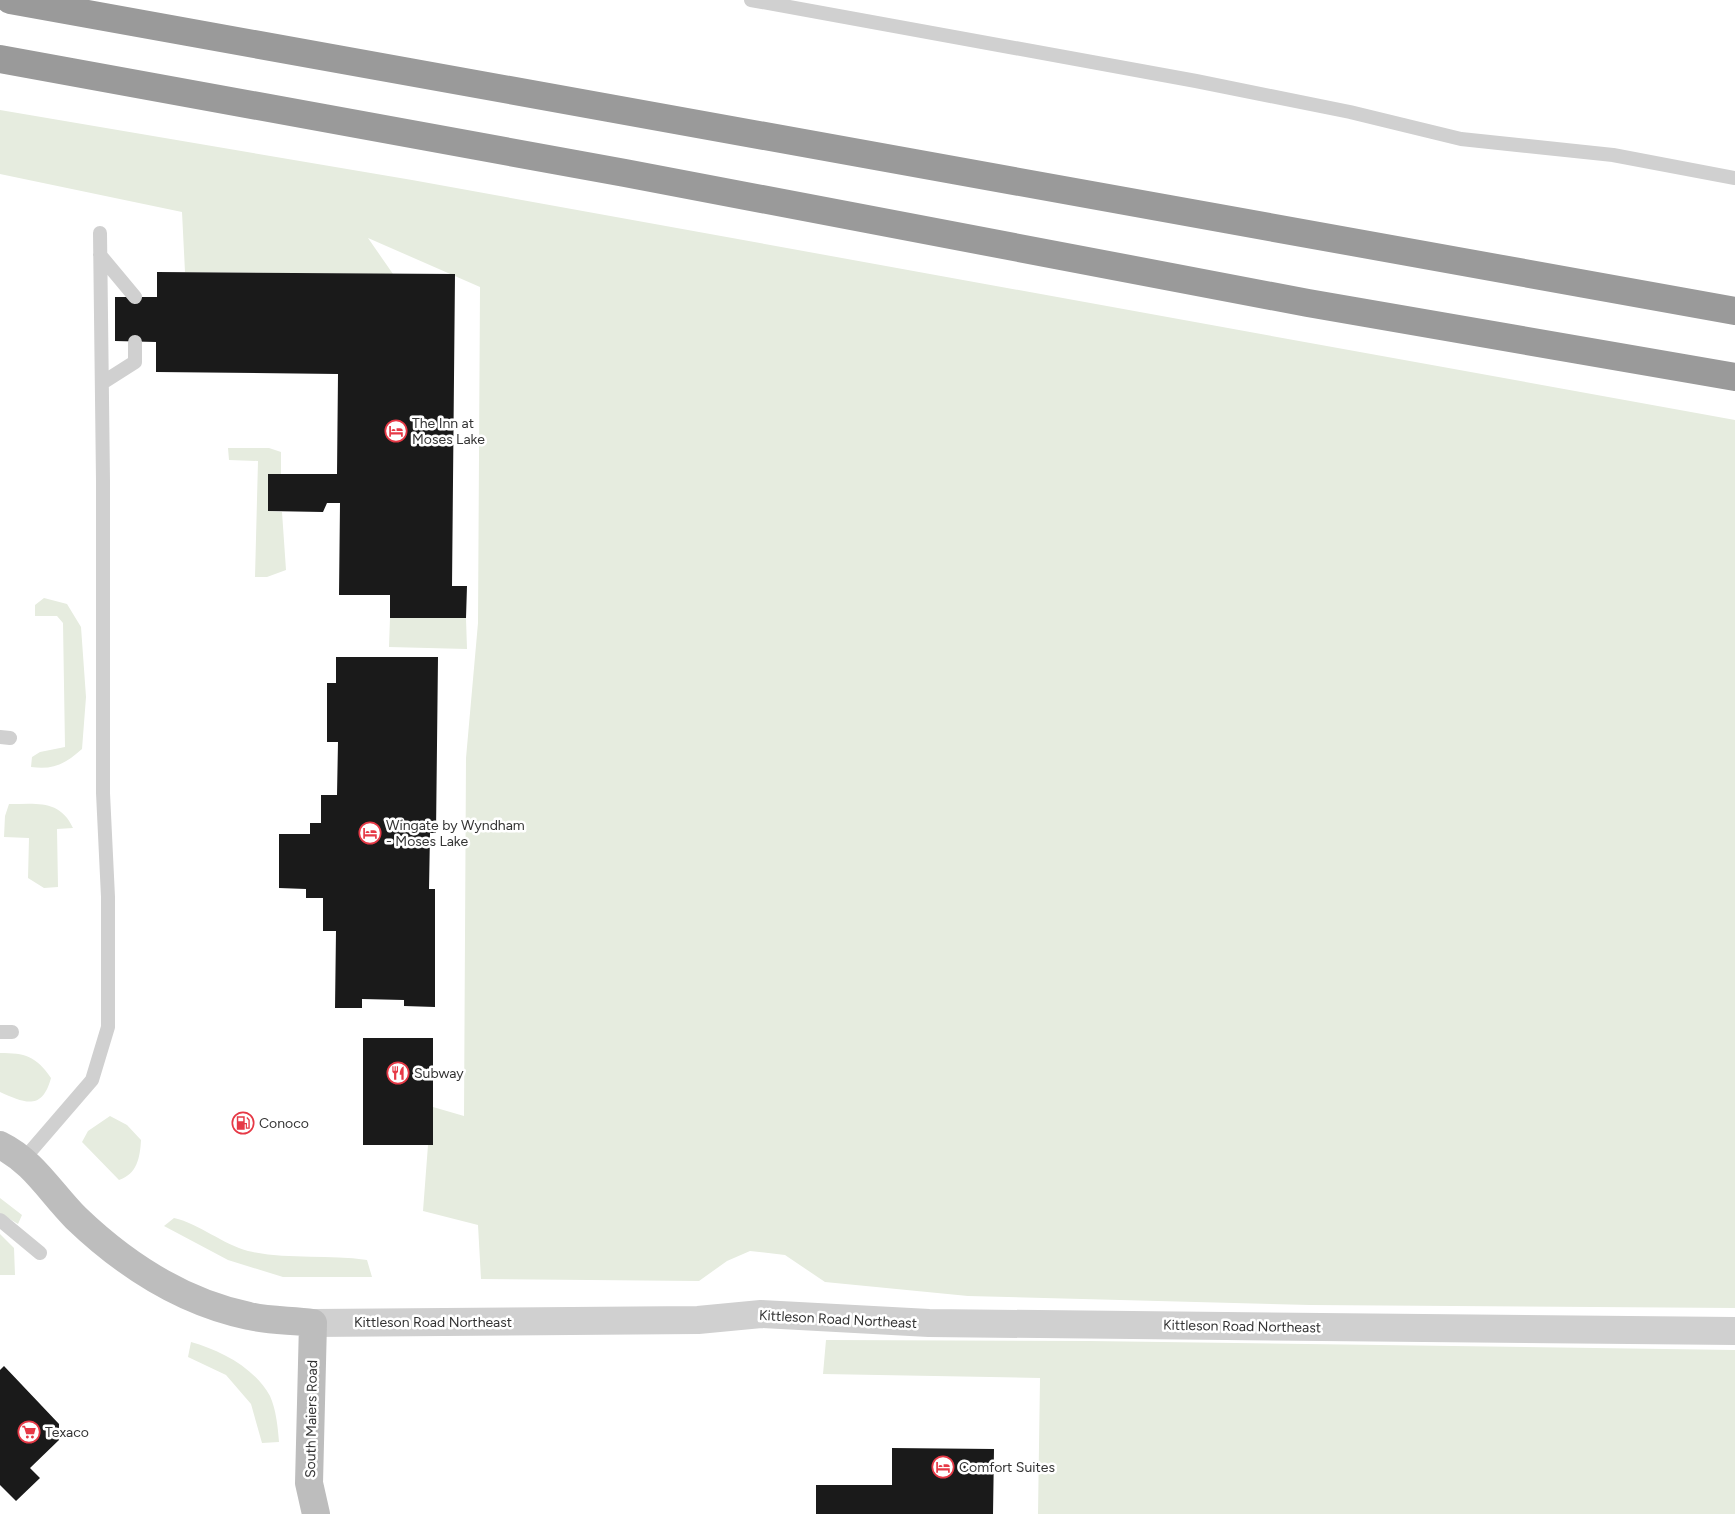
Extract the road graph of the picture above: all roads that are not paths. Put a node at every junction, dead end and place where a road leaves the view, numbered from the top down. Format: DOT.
graph roads {
  1 [pos="10,0"];
  2 [pos="117,0"];
  3 [pos="751,0"];
  4 [pos="0,59"];
  5 [pos="0,74"];
  6 [pos="428,75"];
  7 [pos="408,134"];
  8 [pos="1735,178"];
  9 [pos="100,233"];
  10 [pos="100,255"];
  11 [pos="135,297"];
  12 [pos="1735,311"];
  13 [pos="135,342"];
  14 [pos="1735,377"];
  15 [pos="102,383"];
  16 [pos="0,1145"];
  17 [pos="23,1160"];
  18 [pos="0,1220"];
  19 [pos="40,1253"];
  20 [pos="313,1323"];
  21 [pos="1735,1331"];
  22 [pos="316,1514"];
  1 -- 6 [label="highway"];
  2 -- 6 [label="highway"];
  3 -- 8 [label="lane"];
  4 -- 7 [label="highway"];
  5 -- 7 [label="highway"];
  6 -- 12 [label="highway"];
  7 -- 14 [label="highway"];
  9 -- 10 [label="lane"];
  10 -- 11 [label="lane"];
  10 -- 15 [label="lane"];
  13 -- 15 [label="lane"];
  15 -- 17 [label="lane"];
  16 -- 17 [label="street, Kittleson Road Northeast"];
  17 -- 20 [label="street, Kittleson Road Northeast"];
  18 -- 19 [label="lane"];
  20 -- 21 [label="street, Kittleson Road Northeast"];
  20 -- 22 [label="street, South Maiers Road"];
}
